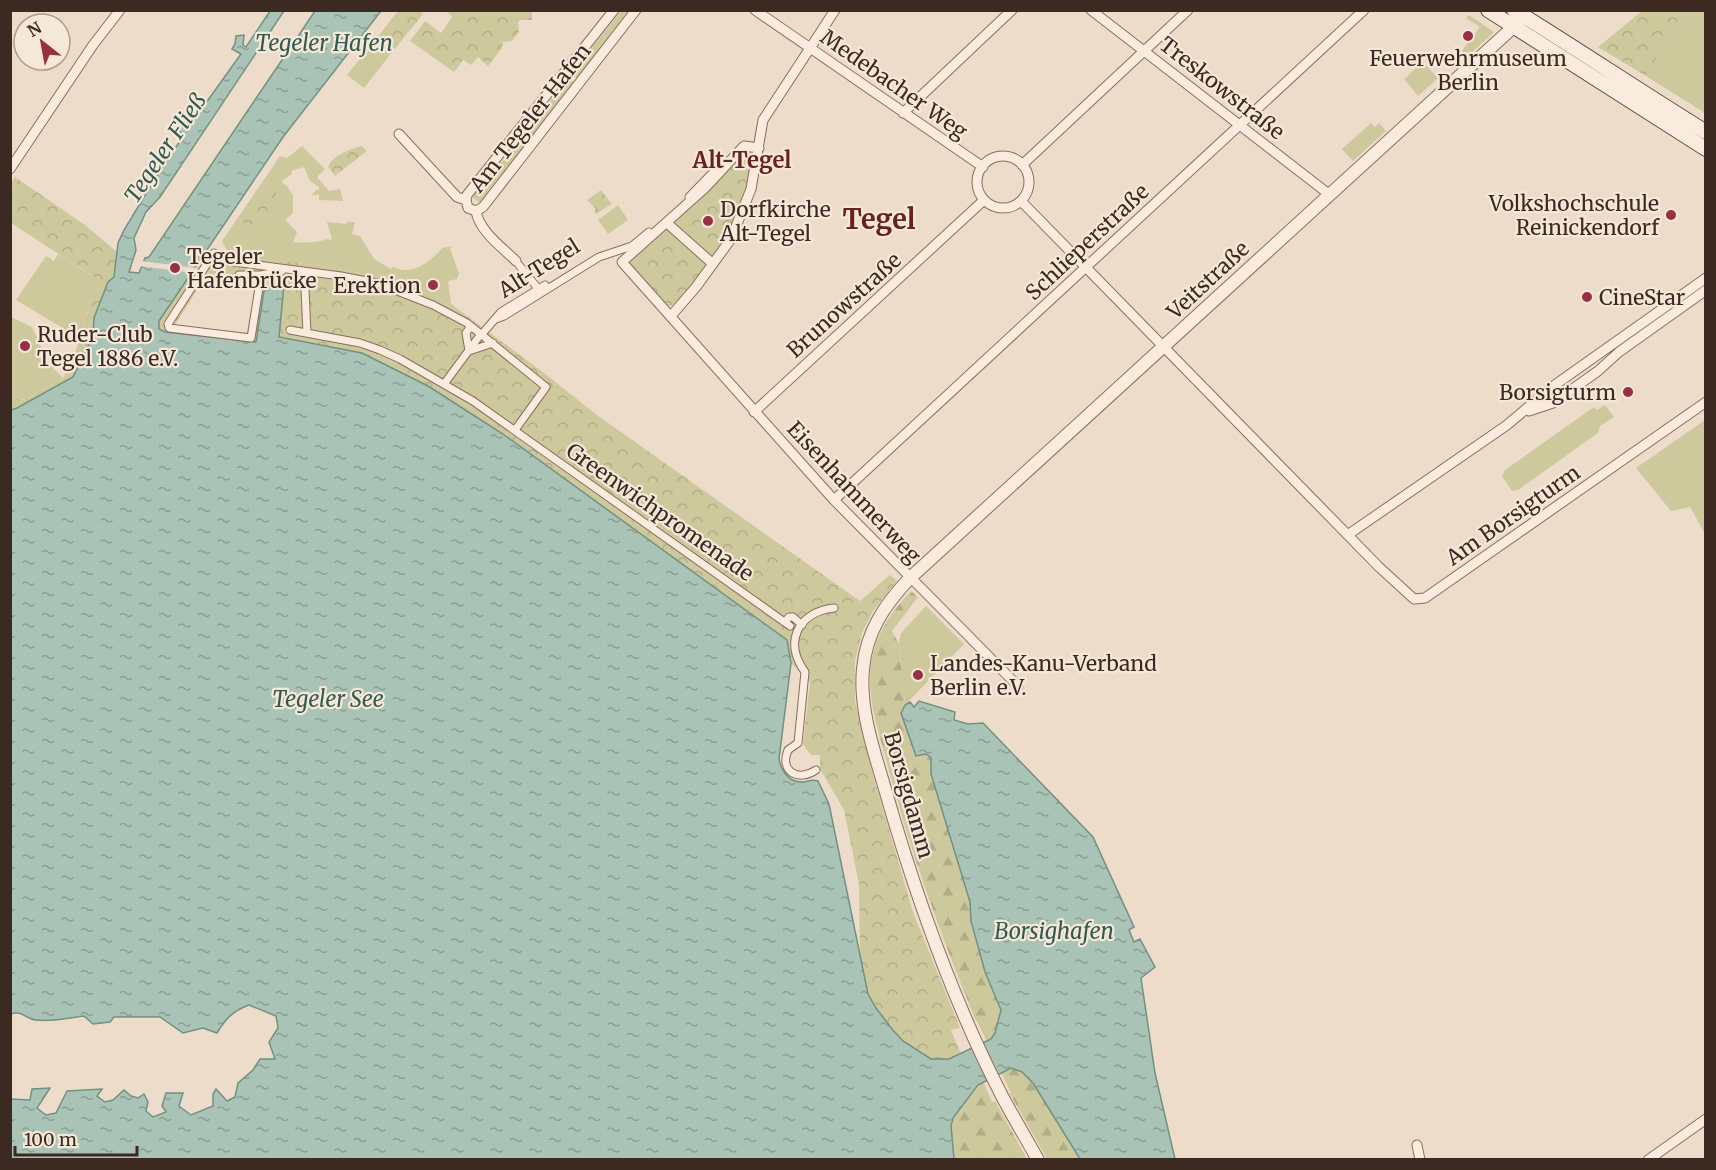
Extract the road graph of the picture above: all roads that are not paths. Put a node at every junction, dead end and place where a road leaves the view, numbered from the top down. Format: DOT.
graph roads {
  1 [pos="120,10"];
  2 [pos="614,10"];
  3 [pos="636,10"];
  4 [pos="755,10"];
  5 [pos="835,10"];
  6 [pos="1012,10"];
  7 [pos="1092,10"];
  8 [pos="1188,10"];
  9 [pos="1364,10"];
  10 [pos="1488,10"];
  11 [pos="1524,13"];
  12 [pos="1513,27"];
  13 [pos="810,48"];
  14 [pos="1144,51"];
  15 [pos="1581,51"];
  16 [pos="1573,63"];
  17 [pos="903,113"];
  18 [pos="1240,125"];
  19 [pos="1706,132"];
  20 [pos="399,134"];
  21 [pos="741,144"];
  22 [pos="759,148"];
  23 [pos="1706,149"];
  24 [pos="1022,165"];
  25 [pos="982,167"];
  26 [pos="10,169"];
  27 [pos="1330,195"];
  28 [pos="466,200"];
  29 [pos="984,200"];
  30 [pos="1021,201"];
  31 [pos="476,211"];
  32 [pos="667,223"];
  33 [pos="606,256"];
  34 [pos="622,262"];
  35 [pos="517,263"];
  36 [pos="242,264"];
  37 [pos="713,264"];
  38 [pos="1086,267"];
  39 [pos="290,269"];
  40 [pos="309,272"];
  41 [pos="261,275"];
  42 [pos="543,276"];
  43 [pos="1706,278"];
  44 [pos="1706,290"];
  45 [pos="540,291"];
  46 [pos="670,316"];
  47 [pos="471,326"];
  48 [pos="290,330"];
  49 [pos="307,333"];
  50 [pos="480,336"];
  51 [pos="494,343"];
  52 [pos="1165,346"];
  53 [pos="469,351"];
  54 [pos="444,384"];
  55 [pos="1706,402"];
  56 [pos="754,412"];
  57 [pos="1523,413"];
  58 [pos="515,430"];
  59 [pos="834,500"];
  60 [pos="1349,534"];
  61 [pos="910,578"];
  62 [pos="834,608"];
  63 [pos="794,626"];
  64 [pos="1018,686"];
  65 [pos="816,770"];
  66 [pos="1706,1119"];
  67 [pos="1417,1145"];
  68 [pos="1038,1160"];
  69 [pos="1420,1160"];
  70 [pos="1648,1160"];
  1 -- 26 [label="street"];
  2 -- 28 [label="street, Am Tegeler Hafen"];
  3 -- 31 [label="street, Am Tegeler Hafen"];
  4 -- 13 [label="street, Medebacher Weg"];
  5 -- 13 [label="street"];
  6 -- 17 [label="street"];
  7 -- 14 [label="street, Treskowstraße"];
  8 -- 14 [label="street"];
  9 -- 18 [label="street, Schlieperstraße"];
  10 -- 12 [label="main road"];
  11 -- 12 [label="street, Veitstraße"];
  11 -- 15 [label="main road"];
  12 -- 16 [label="main road"];
  12 -- 27 [label="street, Veitstraße"];
  13 -- 17 [label="street, Medebacher Weg"];
  13 -- 22 [label="street"];
  14 -- 18 [label="street, Treskowstraße"];
  14 -- 24 [label="street"];
  15 -- 16 [label="main road"];
  15 -- 19 [label="main road"];
  16 -- 23 [label="main road"];
  17 -- 25 [label="street, Medebacher Weg"];
  18 -- 27 [label="street, Treskowstraße"];
  18 -- 38 [label="street, Schlieperstraße"];
  20 -- 28 [label="street"];
  21 -- 33 [label="street"];
  22 -- 32 [label="street"];
  22 -- 37 [label="street"];
  24 -- 25 [label="street"];
  24 -- 30 [label="street"];
  25 -- 29 [label="street"];
  27 -- 52 [label="street, Veitstraße"];
  28 -- 31 [label="street, Am Tegeler Hafen"];
  29 -- 30 [label="street"];
  29 -- 56 [label="street, Brunowstraße"];
  30 -- 38 [label="street"];
  31 -- 35 [label="street"];
  32 -- 34 [label="street"];
  32 -- 37 [label="street"];
  33 -- 34 [label="street, Alt-Tegel"];
  33 -- 45 [label="street, Alt-Tegel"];
  34 -- 46 [label="street, Alt-Tegel"];
  35 -- 45 [label="street"];
  36 -- 39 [label="street"];
  36 -- 41 [label="street"];
  36 -- 41 [label="street"];
  37 -- 46 [label="street"];
  38 -- 52 [label="street"];
  38 -- 59 [label="street, Schlieperstraße"];
  39 -- 40 [label="street"];
  39 -- 41 [label="street"];
  40 -- 47 [label="street"];
  40 -- 49 [label="street"];
  42 -- 45 [label="street"];
  43 -- 57 [label="street"];
  44 -- 57 [label="street"];
  45 -- 50 [label="street, Alt-Tegel"];
  46 -- 56 [label="street, Eisenhammerweg"];
  47 -- 50 [label="street"];
  47 -- 53 [label="street"];
  48 -- 49 [label="street, Greenwichpromenade"];
  49 -- 54 [label="street, Greenwichpromenade"];
  50 -- 51 [label="street"];
  50 -- 53 [label="street"];
  51 -- 53 [label="street"];
  51 -- 58 [label="street"];
  52 -- 60 [label="street, Am Borsigturm"];
  52 -- 61 [label="street, Veitstraße"];
  53 -- 54 [label="street"];
  54 -- 58 [label="street, Greenwichpromenade"];
  55 -- 60 [label="street, Am Borsigturm"];
  56 -- 59 [label="street, Eisenhammerweg"];
  57 -- 60 [label="street"];
  58 -- 63 [label="street, Greenwichpromenade"];
  59 -- 61 [label="street, Eisenhammerweg"];
  61 -- 64 [label="street, Eisenhammerweg"];
  61 -- 68 [label="street, Borsigdamm"];
  62 -- 63 [label="street"];
  63 -- 65 [label="street"];
  66 -- 70 [label="street"];
  67 -- 69 [label="street"];
}
